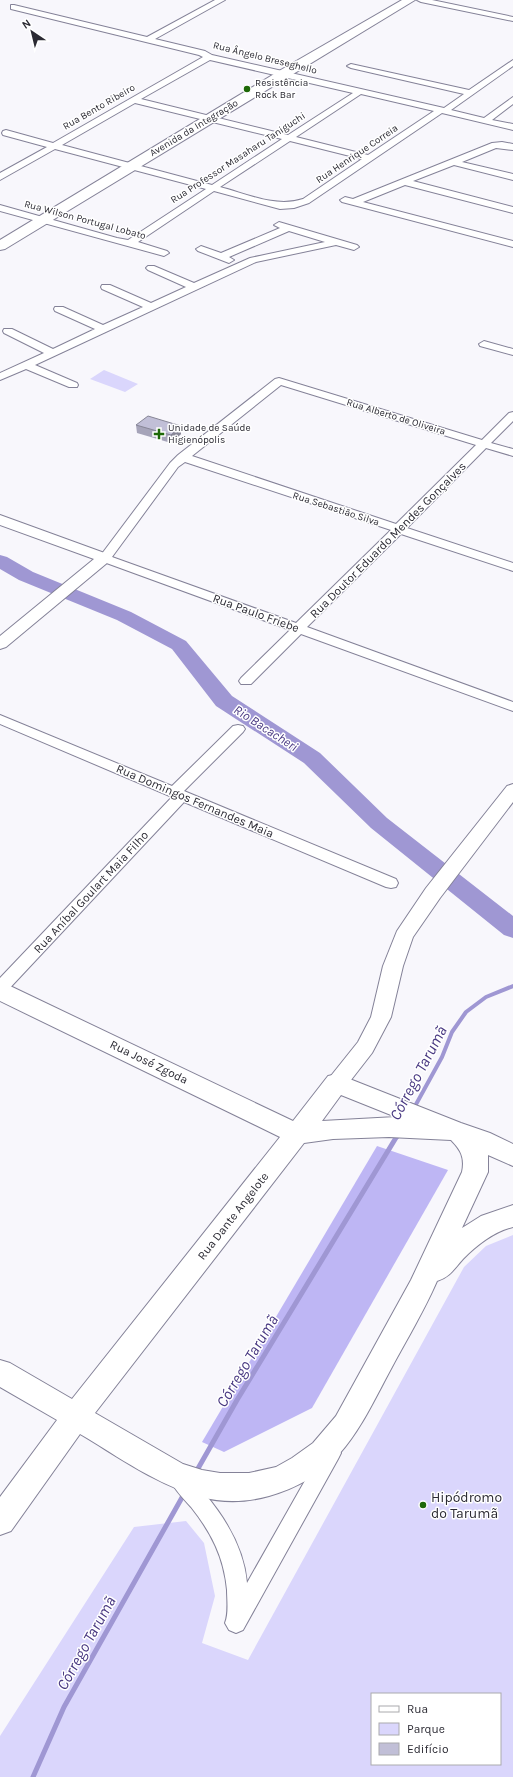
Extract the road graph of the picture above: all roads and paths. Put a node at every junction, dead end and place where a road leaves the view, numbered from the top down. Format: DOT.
graph roads {
  1 [pos="27,0"];
  2 [pos="221,0"];
  3 [pos="410,0"];
  4 [pos="421,0"];
  5 [pos="513,19"];
  6 [pos="147,40"];
  7 [pos="209,56"];
  8 [pos="513,62"];
  9 [pos="351,66"];
  10 [pos="283,74"];
  11 [pos="359,92"];
  12 [pos="471,93"];
  13 [pos="134,100"];
  14 [pos="513,100"];
  15 [pos="443,111"];
  16 [pos="210,118"];
  17 [pos="485,121"];
  18 [pos="513,127"];
  19 [pos="6,133"];
  20 [pos="289,138"];
  21 [pos="54,146"];
  22 [pos="513,147"];
  23 [pos="369,158"];
  24 [pos="453,162"];
  25 [pos="131,166"];
  26 [pos="0,177"];
  27 [pos="513,177"];
  28 [pos="405,182"];
  29 [pos="213,188"];
  30 [pos="0,208"];
  31 [pos="513,210"];
  32 [pos="43,220"];
  33 [pos="278,225"];
  34 [pos="288,228"];
  35 [pos="336,242"];
  36 [pos="130,243"];
  37 [pos="513,244"];
  38 [pos="0,246"];
  39 [pos="354,247"];
  40 [pos="201,249"];
  41 [pos="164,253"];
  42 [pos="220,257"];
  43 [pos="241,265"];
  44 [pos="150,268"];
  45 [pos="106,287"];
  46 [pos="194,287"];
  47 [pos="151,307"];
  48 [pos="59,309"];
  49 [pos="103,329"];
  50 [pos="8,331"];
  51 [pos="484,344"];
  52 [pos="513,352"];
  53 [pos="53,353"];
  54 [pos="26,365"];
  55 [pos="0,377"];
  56 [pos="73,385"];
  57 [pos="513,416"];
  58 [pos="484,444"];
  59 [pos="513,452"];
  60 [pos="182,458"];
  61 [pos="0,520"];
  62 [pos="398,529"];
  63 [pos="105,558"];
  64 [pos="513,567"];
  65 [pos="298,629"];
  66 [pos="0,644"];
  67 [pos="246,680"];
  68 [pos="513,707"];
  69 [pos="0,719"];
  70 [pos="238,729"];
  71 [pos="513,790"];
  72 [pos="178,794"];
  73 [pos="391,883"];
  74 [pos="0,989"];
  75 [pos="337,1083"];
  76 [pos="394,1118"];
  77 [pos="456,1131"];
  78 [pos="297,1134"];
  79 [pos="513,1156"];
  80 [pos="513,1216"];
  81 [pos="421,1287"];
  82 [pos="0,1372"];
  83 [pos="76,1417"];
  84 [pos="346,1426"];
  85 [pos="201,1491"];
  86 [pos="0,1521"];
  1 -- 6 [label="street, Rua Ângelo Breseghello"];
  2 -- 6 [label="street"];
  3 -- 10 [label="main road, Avenida da Integração"];
  4 -- 5 [label="street"];
  6 -- 7 [label="street, Rua Ângelo Breseghello"];
  7 -- 10 [label="street, Rua Ângelo Breseghello"];
  7 -- 13 [label="street, Rua Bento Ribeiro"];
  8 -- 12 [label="street, Rua Henrique Correia"];
  9 -- 12 [label="street"];
  10 -- 11 [label="street, Rua Ângelo Breseghello"];
  10 -- 16 [label="main road, Avenida da Integração"];
  11 -- 15 [label="street, Rua Ângelo Breseghello"];
  11 -- 20 [label="street, Rua Professor Masaharu Taniguchi"];
  12 -- 15 [label="street, Rua Henrique Correia"];
  13 -- 16 [label="street"];
  13 -- 21 [label="street, Rua Bento Ribeiro"];
  14 -- 17 [label="street"];
  15 -- 17 [label="street, Rua Ângelo Breseghello"];
  15 -- 23 [label="street, Rua Henrique Correia"];
  16 -- 20 [label="street"];
  16 -- 25 [label="main road, Avenida da Integração"];
  17 -- 18 [label="street, Rua Ângelo Breseghello"];
  19 -- 21 [label="street"];
  20 -- 23 [label="street"];
  20 -- 29 [label="street, Rua Professor Masaharu Taniguchi"];
  21 -- 25 [label="street"];
  21 -- 26 [label="street, Rua Bento Ribeiro"];
  22 -- 24 [label="street"];
  23 -- 29 [label="street, Rua Henrique Correia"];
  24 -- 27 [label="street"];
  24 -- 28 [label="street"];
  25 -- 29 [label="street"];
  25 -- 32 [label="main road, Avenida da Integração"];
  28 -- 31 [label="street"];
  28 -- 37 [label="street"];
  29 -- 36 [label="street, Rua Professor Masaharu Taniguchi"];
  30 -- 32 [label="street, Rua Wilson Portugal Lobato"];
  32 -- 36 [label="street, Rua Wilson Portugal Lobato"];
  32 -- 38 [label="main road, Avenida da Integração"];
  33 -- 34 [label="street"];
  34 -- 35 [label="street"];
  34 -- 42 [label="street"];
  35 -- 39 [label="street"];
  35 -- 43 [label="street"];
  36 -- 41 [label="street, Rua Wilson Portugal Lobato"];
  40 -- 42 [label="street"];
  42 -- 43 [label="street"];
  43 -- 46 [label="street"];
  44 -- 46 [label="street"];
  45 -- 47 [label="street"];
  46 -- 47 [label="street"];
  47 -- 49 [label="street"];
  48 -- 49 [label="street"];
  49 -- 53 [label="street"];
  50 -- 53 [label="street"];
  51 -- 52 [label="street"];
  53 -- 54 [label="street"];
  54 -- 55 [label="street"];
  54 -- 56 [label="street"];
  57 -- 58 [label="street, Rua Doutor Eduardo Mendes Gonçalves"];
  58 -- 59 [label="street, Rua Alberto de Oliveira"];
  58 -- 60 [label="street, Rua Alberto de Oliveira"];
  58 -- 62 [label="street, Rua Doutor Eduardo Mendes Gonçalves"];
  60 -- 62 [label="street, Rua Sebastião Silva"];
  60 -- 63 [label="street"];
  61 -- 63 [label="street, Rua Paulo Friebe"];
  62 -- 64 [label="street, Rua Sebastião Silva"];
  62 -- 65 [label="street, Rua Doutor Eduardo Mendes Gonçalves"];
  63 -- 65 [label="street, Rua Paulo Friebe"];
  63 -- 66 [label="street"];
  65 -- 67 [label="street, Rua Doutor Eduardo Mendes Gonçalves"];
  65 -- 68 [label="street, Rua Paulo Friebe"];
  69 -- 72 [label="street, Rua Domingos Fernandes Maia"];
  70 -- 72 [label="street, Rua Aníbal Goulart Maia Filho"];
  71 -- 75 [label="street, Rua Dante Angelote"];
  72 -- 73 [label="street, Rua Domingos Fernandes Maia"];
  72 -- 74 [label="street, Rua Aníbal Goulart Maia Filho"];
  74 -- 78 [label="main road, Rua José Zgoda"];
  75 -- 76 [label="main road"];
  75 -- 78 [label="main road, Rua Dante Angelote"];
  76 -- 77 [label="main road"];
  76 -- 78 [label="main road"];
  77 -- 79 [label="main road"];
  77 -- 81 [label="main road"];
  78 -- 83 [label="main road, Rua Dante Angelote"];
  80 -- 81 [label="main road"];
  81 -- 84 [label="main road"];
  82 -- 83 [label="main road"];
  83 -- 85 [label="main road"];
  83 -- 86 [label="main road, Rua Dante Angelote"];
  84 -- 85 [label="main road"];
  84 -- 85 [label="street"];
}
